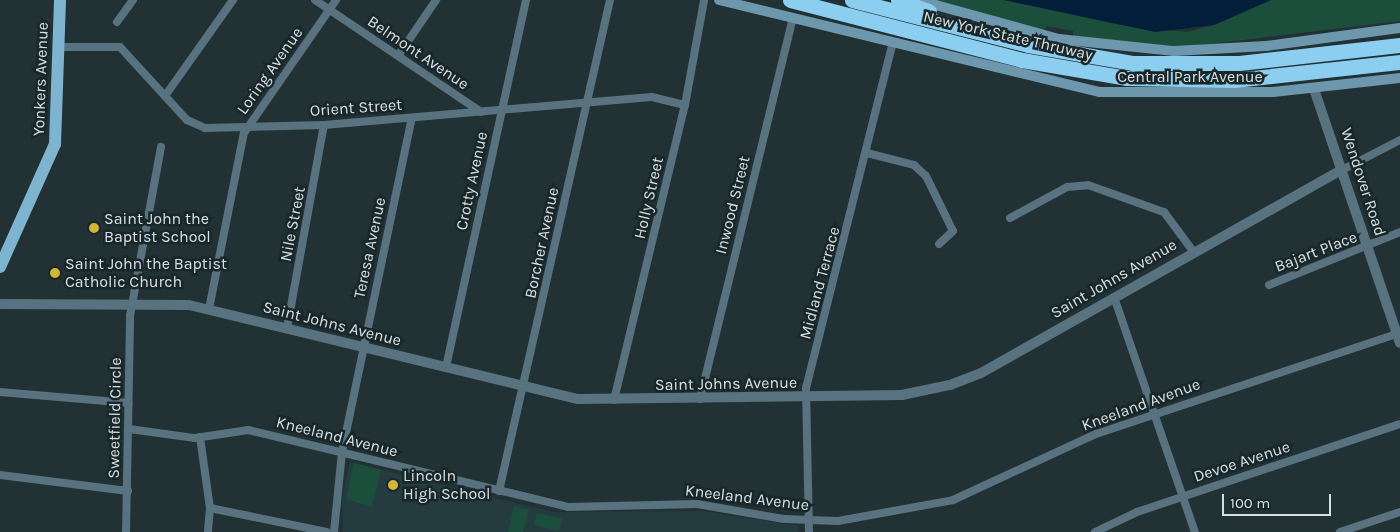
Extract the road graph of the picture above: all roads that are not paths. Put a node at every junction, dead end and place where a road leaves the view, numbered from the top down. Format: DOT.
graph roads {
  1 [pos="60,0"];
  2 [pos="133,0"];
  3 [pos="233,0"];
  4 [pos="314,0"];
  5 [pos="336,0"];
  6 [pos="436,0"];
  7 [pos="526,0"];
  8 [pos="610,0"];
  9 [pos="704,0"];
  10 [pos="719,0"];
  11 [pos="790,0"];
  12 [pos="852,0"];
  13 [pos="898,0"];
  14 [pos="919,0"];
  15 [pos="330,10"];
  16 [pos="793,18"];
  17 [pos="117,22"];
  18 [pos="961,28"];
  19 [pos="1400,28"];
  20 [pos="1400,41"];
  21 [pos="892,44"];
  22 [pos="1400,46"];
  23 [pos="61,47"];
  24 [pos="1357,50"];
  25 [pos="398,56"];
  26 [pos="1400,63"];
  27 [pos="1400,78"];
  28 [pos="1314,89"];
  29 [pos="165,96"];
  30 [pos="584,101"];
  31 [pos="685,105"];
  32 [pos="501,110"];
  33 [pos="480,112"];
  34 [pos="412,118"];
  35 [pos="248,125"];
  36 [pos="324,125"];
  37 [pos="1400,140"];
  38 [pos="161,147"];
  39 [pos="867,153"];
  40 [pos="1342,170"];
  41 [pos="1010,218"];
  42 [pos="1400,232"];
  43 [pos="939,244"];
  44 [pos="4,245"];
  45 [pos="1368,248"];
  46 [pos="1193,251"];
  47 [pos="0,267"];
  48 [pos="1269,285"];
  49 [pos="1114,296"];
  50 [pos="0,304"];
  51 [pos="132,304"];
  52 [pos="209,309"];
  53 [pos="287,328"];
  54 [pos="1399,336"];
  55 [pos="364,347"];
  56 [pos="446,367"];
  57 [pos="524,386"];
  58 [pos="0,392"];
  59 [pos="806,397"];
  60 [pos="700,399"];
  61 [pos="614,400"];
  62 [pos="129,403"];
  63 [pos="1155,413"];
  64 [pos="1400,424"];
  65 [pos="129,429"];
  66 [pos="200,437"];
  67 [pos="342,452"];
  68 [pos="0,475"];
  69 [pos="128,491"];
  70 [pos="499,491"];
  71 [pos="1183,496"];
  72 [pos="210,508"];
  73 [pos="1400,512"];
  74 [pos="809,520"];
  75 [pos="1100,531"];
  76 [pos="126,532"];
  77 [pos="208,532"];
  78 [pos="327,532"];
  79 [pos="334,532"];
  80 [pos="809,532"];
  81 [pos="1195,532"];
  82 [pos="1340,532"];
  1 -- 23 [label="main road, Yonkers Avenue"];
  2 -- 17 [label="street"];
  3 -- 29 [label="street"];
  4 -- 15 [label="street, Belmont Avenue"];
  5 -- 15 [label="street, Loring Avenue"];
  6 -- 25 [label="street"];
  7 -- 32 [label="street, Crotty Avenue"];
  8 -- 30 [label="street, Borcher Avenue"];
  9 -- 31 [label="street, Holly Street"];
  10 -- 16 [label="main road, Central Park Avenue"];
  11 -- 26 [label="highway, New York State Thruway"];
  12 -- 18 [label="highway, New York State Thruway"];
  13 -- 18 [label="highway"];
  14 -- 19 [label="main road, Central Park Avenue"];
  15 -- 25 [label="street, Belmont Avenue"];
  15 -- 35 [label="street, Loring Avenue"];
  16 -- 21 [label="main road, Central Park Avenue"];
  16 -- 60 [label="street, Inwood Street"];
  18 -- 24 [label="highway, New York State Thruway"];
  20 -- 24 [label="highway"];
  21 -- 28 [label="main road, Central Park Avenue"];
  21 -- 39 [label="street, Midland Terrace"];
  22 -- 24 [label="highway, New York State Thruway"];
  23 -- 29 [label="street, Orient Street"];
  23 -- 44 [label="main road, Yonkers Avenue"];
  25 -- 33 [label="street, Belmont Avenue"];
  27 -- 28 [label="main road, Central Park Avenue"];
  28 -- 40 [label="street, Wendover Road"];
  29 -- 35 [label="street, Orient Street"];
  30 -- 31 [label="street, Orient Street"];
  30 -- 32 [label="street, Orient Street"];
  30 -- 57 [label="street, Borcher Avenue"];
  31 -- 61 [label="street, Holly Street"];
  32 -- 33 [label="street, Orient Street"];
  32 -- 56 [label="street, Crotty Avenue"];
  33 -- 34 [label="street, Orient Street"];
  34 -- 36 [label="street, Orient Street"];
  34 -- 55 [label="street, Teresa Avenue"];
  35 -- 36 [label="street, Orient Street"];
  35 -- 52 [label="street, Loring Avenue"];
  36 -- 53 [label="street, Nile Street"];
  37 -- 40 [label="street, Saint Johns Avenue"];
  38 -- 51 [label="street, Sweetfield Circle"];
  39 -- 43 [label="street"];
  39 -- 59 [label="street, Midland Terrace"];
  40 -- 45 [label="street, Wendover Road"];
  40 -- 46 [label="street, Saint Johns Avenue"];
  41 -- 46 [label="street"];
  42 -- 45 [label="street, Bajart Place"];
  44 -- 47 [label="main road, Yonkers Avenue"];
  45 -- 48 [label="street, Bajart Place"];
  45 -- 54 [label="street, Wendover Road"];
  46 -- 49 [label="street, Saint Johns Avenue"];
  49 -- 59 [label="street, Saint Johns Avenue"];
  49 -- 63 [label="street"];
  50 -- 51 [label="street, Saint Johns Avenue"];
  51 -- 52 [label="street, Saint Johns Avenue"];
  51 -- 62 [label="street, Sweetfield Circle"];
  52 -- 53 [label="street, Saint Johns Avenue"];
  53 -- 55 [label="street, Saint Johns Avenue"];
  54 -- 63 [label="street, Kneeland Avenue"];
  55 -- 56 [label="street, Saint Johns Avenue"];
  55 -- 67 [label="street, Teresa Avenue"];
  56 -- 57 [label="street, Saint Johns Avenue"];
  57 -- 61 [label="street, Saint Johns Avenue"];
  57 -- 70 [label="street, Borcher Avenue"];
  58 -- 62 [label="street"];
  59 -- 60 [label="street, Saint Johns Avenue"];
  59 -- 74 [label="street, Midland Terrace"];
  60 -- 61 [label="street, Saint Johns Avenue"];
  62 -- 65 [label="street, Sweetfield Circle"];
  63 -- 71 [label="street"];
  63 -- 74 [label="street, Kneeland Avenue"];
  64 -- 71 [label="street, Devoe Avenue"];
  65 -- 66 [label="street, Kneeland Avenue"];
  65 -- 69 [label="street, Sweetfield Circle"];
  66 -- 67 [label="street, Kneeland Avenue"];
  66 -- 72 [label="street"];
  67 -- 70 [label="street, Kneeland Avenue"];
  67 -- 79 [label="street, Teresa Avenue"];
  68 -- 69 [label="street"];
  69 -- 76 [label="street, Sweetfield Circle"];
  70 -- 74 [label="street, Kneeland Avenue"];
  71 -- 75 [label="street, Devoe Avenue"];
  71 -- 81 [label="street"];
  72 -- 77 [label="street"];
  72 -- 78 [label="street"];
  73 -- 82 [label="street"];
  74 -- 80 [label="street, Midland Terrace"];
}
